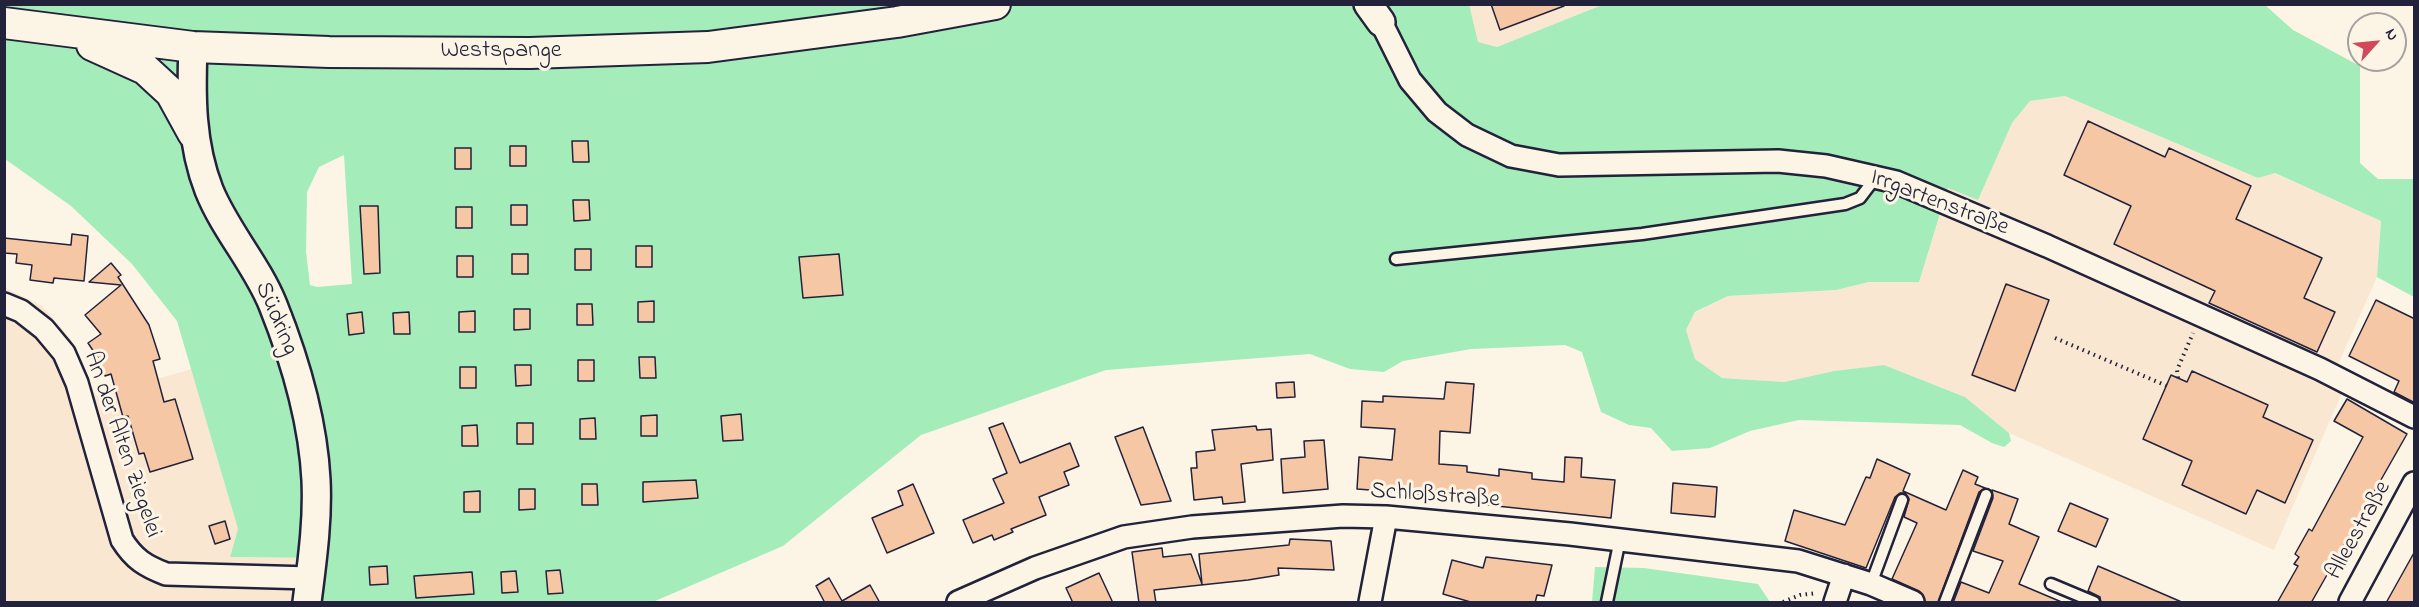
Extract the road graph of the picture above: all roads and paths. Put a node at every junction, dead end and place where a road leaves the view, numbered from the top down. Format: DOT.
graph roads {
  1 [pos="995,4"];
  2 [pos="1376,10"];
  3 [pos="4,23"];
  4 [pos="52,31"];
  5 [pos="193,47"];
  6 [pos="193,133"];
  7 [pos="1876,177"];
  8 [pos="1396,259"];
  9 [pos="4,304"];
  10 [pos="2201,316"];
  11 [pos="2055,338"];
  12 [pos="2178,378"];
  13 [pos="2167,386"];
  14 [pos="2415,417"];
  15 [pos="2415,483"];
  16 [pos="1986,495"];
  17 [pos="1902,500"];
  18 [pos="1386,517"];
  19 [pos="1620,539"];
  20 [pos="2051,584"];
  21 [pos="1871,585"];
  22 [pos="309,590"];
  23 [pos="1839,590"];
  24 [pos="958,603"];
  25 [pos="1370,603"];
  26 [pos="1607,603"];
  27 [pos="1783,603"];
  28 [pos="1913,603"];
  29 [pos="1945,603"];
  30 [pos="2094,603"];
  31 [pos="2350,603"];
  1 -- 5 [label="main road, Westspange"];
  2 -- 7 [label="street, Irrgartenstraße"];
  3 -- 4 [label="main road, Westspange"];
  4 -- 5 [label="main road, Westspange"];
  4 -- 6 [label="main road"];
  5 -- 6 [label="street, Südring"];
  6 -- 22 [label="street, Südring"];
  7 -- 8 [label="lane"];
  7 -- 10 [label="street, Irrgartenstraße"];
  9 -- 22 [label="street, An der Alten Ziegelei"];
  10 -- 12 [label="path"];
  10 -- 14 [label="street, Irrgartenstraße"];
  11 -- 13 [label="path"];
  15 -- 31 [label="street, Alleestraße"];
  16 -- 29 [label="lane"];
  17 -- 21 [label="lane"];
  18 -- 19 [label="street, Schloßstraße"];
  18 -- 24 [label="street, Schloßstraße"];
  18 -- 25 [label="street"];
  19 -- 23 [label="street, Schloßstraße"];
  19 -- 26 [label="lane"];
  20 -- 30 [label="lane"];
  21 -- 23 [label="street, Schloßstraße"];
  21 -- 28 [label="street, Schloßstraße"];
  23 -- 27 [label="path"];
}
